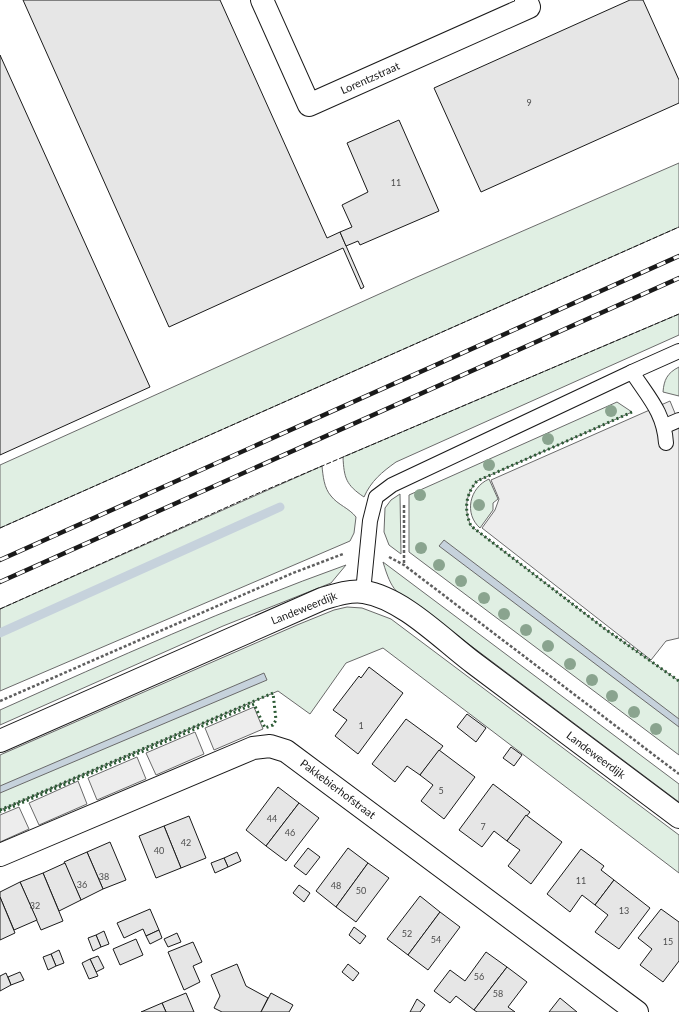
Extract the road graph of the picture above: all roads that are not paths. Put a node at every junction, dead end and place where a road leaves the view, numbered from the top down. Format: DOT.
graph roads {
  1 [pos="262,0"];
  2 [pos="526,0"];
  3 [pos="679,351"];
  4 [pos="632,372"];
  5 [pos="679,420"];
  6 [pos="665,426"];
  7 [pos="666,443"];
  8 [pos="363,592"];
  9 [pos="0,741"];
  10 [pos="679,817"];
  11 [pos="0,855"];
  12 [pos="637,1012"];
  1 -- 2 [label="street, Lorentzstraat"];
  3 -- 4 [label="lane"];
  4 -- 6 [label="lane"];
  4 -- 8 [label="lane"];
  5 -- 6 [label="lane"];
  6 -- 7 [label="lane"];
  8 -- 9 [label="street, Landeweerdijk"];
  8 -- 10 [label="street, Landeweerdijk"];
  11 -- 12 [label="street, Pakkebierhofstraat"];
}
